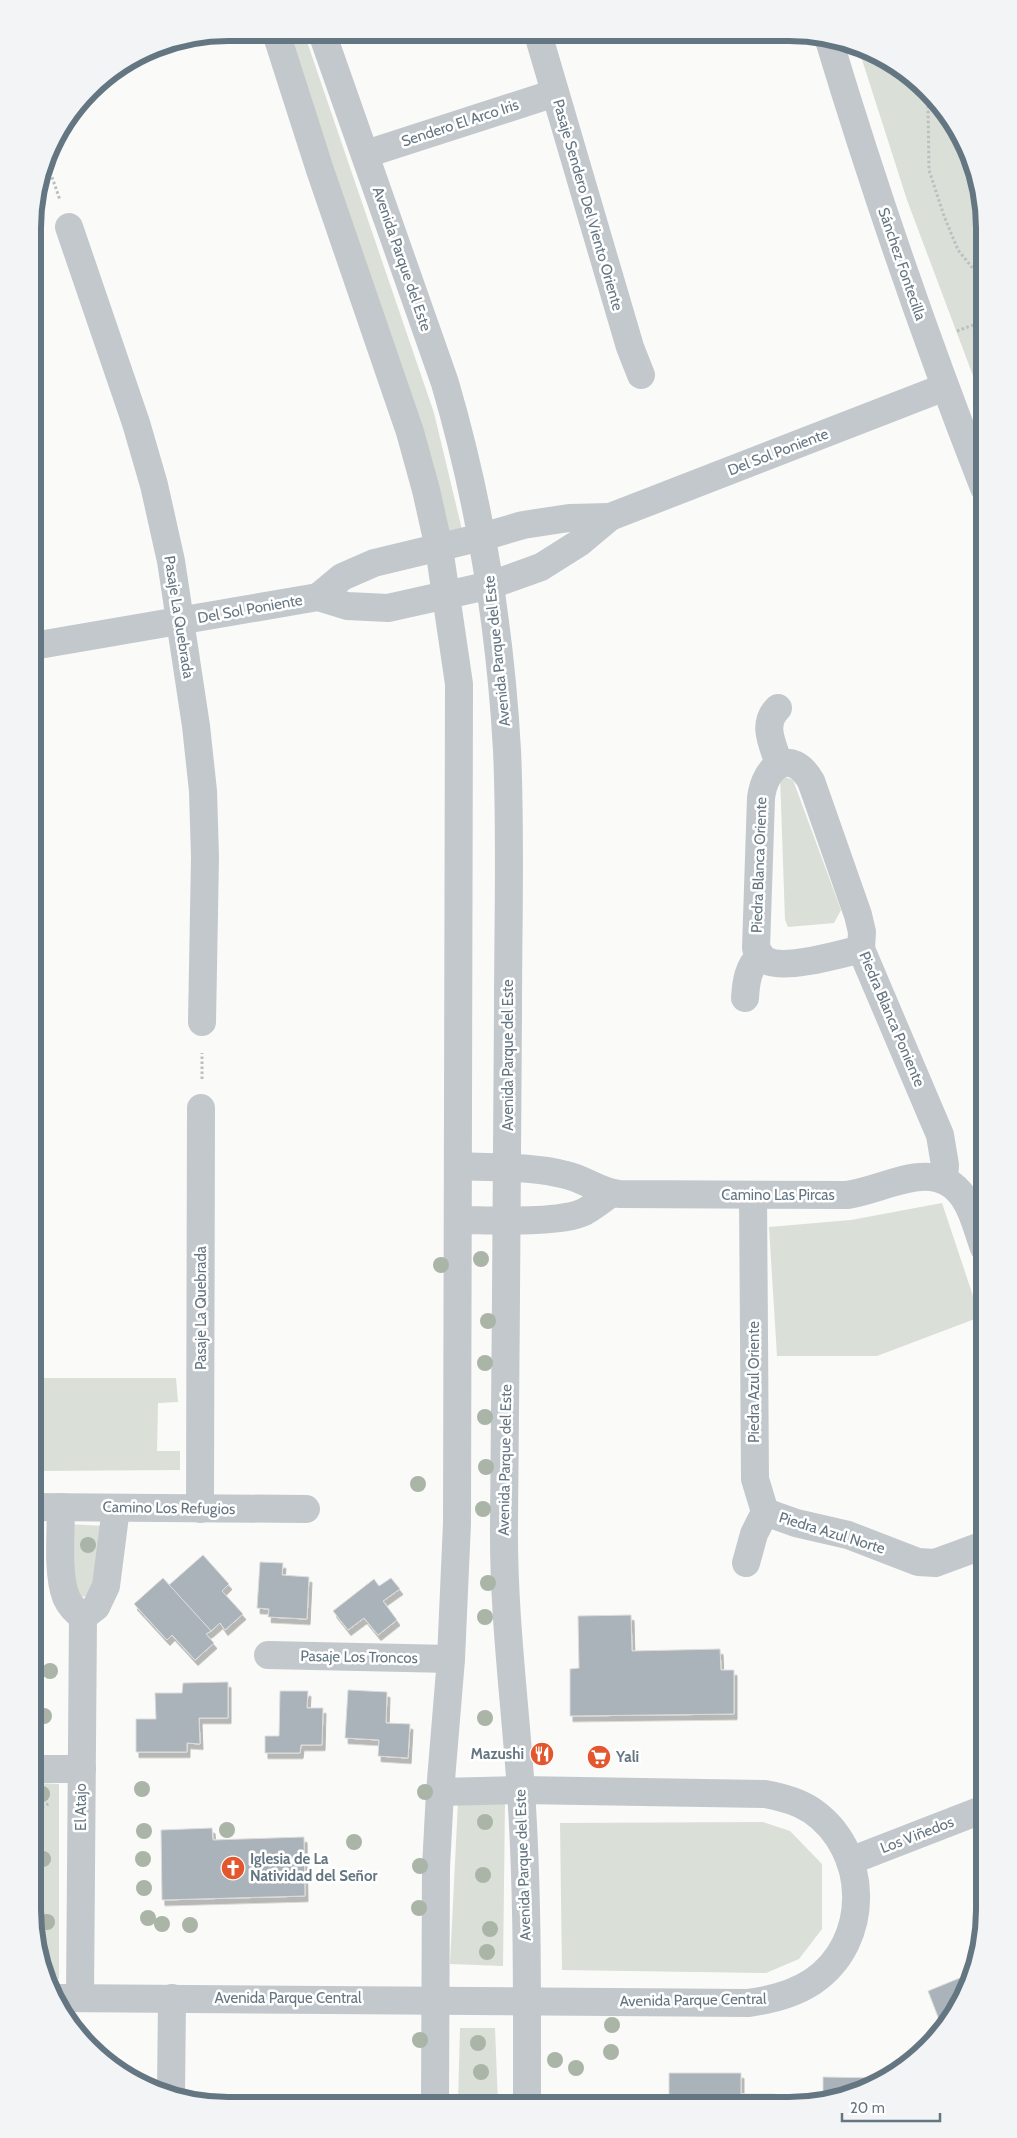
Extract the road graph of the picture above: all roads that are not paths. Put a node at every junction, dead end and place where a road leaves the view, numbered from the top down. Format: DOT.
graph roads {
  1 [pos="279,41"];
  2 [pos="325,41"];
  3 [pos="540,41"];
  4 [pos="831,47"];
  5 [pos="555,93"];
  6 [pos="366,154"];
  7 [pos="69,227"];
  8 [pos="641,375"];
  9 [pos="945,387"];
  10 [pos="976,467"];
  11 [pos="610,517"];
  12 [pos="482,538"];
  13 [pos="439,548"];
  14 [pos="490,585"];
  15 [pos="446,596"];
  16 [pos="318,597"];
  17 [pos="181,621"];
  18 [pos="41,645"];
  19 [pos="778,708"];
  20 [pos="779,764"];
  21 [pos="861,949"];
  22 [pos="760,955"];
  23 [pos="745,998"];
  24 [pos="202,1022"];
  25 [pos="202,1108"];
  26 [pos="458,1166"];
  27 [pos="508,1169"];
  28 [pos="944,1180"];
  29 [pos="610,1194"];
  30 [pos="753,1195"];
  31 [pos="458,1220"];
  32 [pos="508,1220"];
  33 [pos="976,1227"];
  34 [pos="41,1507"];
  35 [pos="61,1507"];
  36 [pos="116,1508"];
  37 [pos="200,1509"];
  38 [pos="306,1509"];
  39 [pos="766,1512"];
  40 [pos="976,1548"];
  41 [pos="746,1563"];
  42 [pos="83,1617"];
  43 [pos="268,1655"];
  44 [pos="451,1659"];
  45 [pos="41,1769"];
  46 [pos="82,1769"];
  47 [pos="521,1790"];
  48 [pos="440,1792"];
  49 [pos="976,1816"];
  50 [pos="850,1861"];
  51 [pos="67,1998"];
  52 [pos="172,1998"];
  53 [pos="435,1999"];
  54 [pos="527,2000"];
  55 [pos="170,2088"];
  56 [pos="435,2097"];
  57 [pos="527,2097"];
  1 -- 13 [label="street"];
  2 -- 6 [label="street, Avenida Parque del Este"];
  3 -- 5 [label="street, Pasaje Sendero Del Viento Oriente"];
  4 -- 9 [label="street, Sánchez Fontecilla"];
  5 -- 6 [label="street, Sendero El Arco Iris"];
  5 -- 8 [label="street, Pasaje Sendero Del Viento Oriente"];
  6 -- 12 [label="street, Avenida Parque del Este"];
  7 -- 17 [label="street, Pasaje La Quebrada"];
  9 -- 10 [label="street, Sánchez Fontecilla"];
  9 -- 11 [label="street, Del Sol Poniente"];
  11 -- 12 [label="street, Del Sol Poniente"];
  11 -- 14 [label="street, Del Sol Poniente"];
  12 -- 13 [label="street, Del Sol Poniente"];
  12 -- 14 [label="street, Avenida Parque del Este"];
  13 -- 15 [label="street"];
  13 -- 16 [label="street, Del Sol Poniente"];
  14 -- 15 [label="street, Del Sol Poniente"];
  14 -- 27 [label="street, Avenida Parque del Este"];
  15 -- 16 [label="street, Del Sol Poniente"];
  15 -- 26 [label="street"];
  16 -- 17 [label="street, Del Sol Poniente"];
  17 -- 18 [label="street, Del Sol Poniente"];
  17 -- 24 [label="street, Pasaje La Quebrada"];
  19 -- 20 [label="street"];
  20 -- 21 [label="street, Piedra Blanca Poniente"];
  20 -- 22 [label="street, Piedra Blanca Oriente"];
  21 -- 22 [label="street"];
  21 -- 28 [label="street, Piedra Blanca Poniente"];
  22 -- 23 [label="street, Piedra Blanca Oriente"];
  25 -- 37 [label="street, Pasaje La Quebrada"];
  26 -- 27 [label="street, Camino Las Pircas"];
  26 -- 31 [label="street"];
  27 -- 29 [label="street, Camino Las Pircas"];
  27 -- 32 [label="street, Avenida Parque del Este"];
  28 -- 30 [label="street, Camino Las Pircas"];
  28 -- 33 [label="street"];
  29 -- 30 [label="street, Camino Las Pircas"];
  29 -- 32 [label="street"];
  30 -- 39 [label="street, Piedra Azul Oriente"];
  31 -- 32 [label="street"];
  31 -- 44 [label="street"];
  32 -- 47 [label="street, Avenida Parque del Este"];
  34 -- 35 [label="street, Camino Los Refugios"];
  35 -- 36 [label="street, Camino Los Refugios"];
  35 -- 42 [label="street"];
  36 -- 37 [label="street, Camino Los Refugios"];
  36 -- 42 [label="street"];
  37 -- 38 [label="street, Camino Los Refugios"];
  39 -- 40 [label="street, Piedra Azul Norte"];
  39 -- 41 [label="street"];
  42 -- 46 [label="street, El Atajo"];
  43 -- 44 [label="street, Pasaje Los Troncos"];
  44 -- 48 [label="street"];
  45 -- 46 [label="street"];
  46 -- 51 [label="street, El Atajo"];
  47 -- 48 [label="street, Avenida Parque Central"];
  47 -- 50 [label="street, Avenida Parque Central"];
  47 -- 54 [label="street, Avenida Parque del Este"];
  48 -- 53 [label="street"];
  49 -- 50 [label="street, Los Viñedos"];
  50 -- 54 [label="street, Avenida Parque Central"];
  51 -- 52 [label="street, Avenida Parque Central"];
  52 -- 53 [label="street, Avenida Parque Central"];
  52 -- 55 [label="street"];
  53 -- 54 [label="street, Avenida Parque Central"];
  53 -- 56 [label="street"];
  54 -- 57 [label="street, Avenida Parque del Este"];
}
